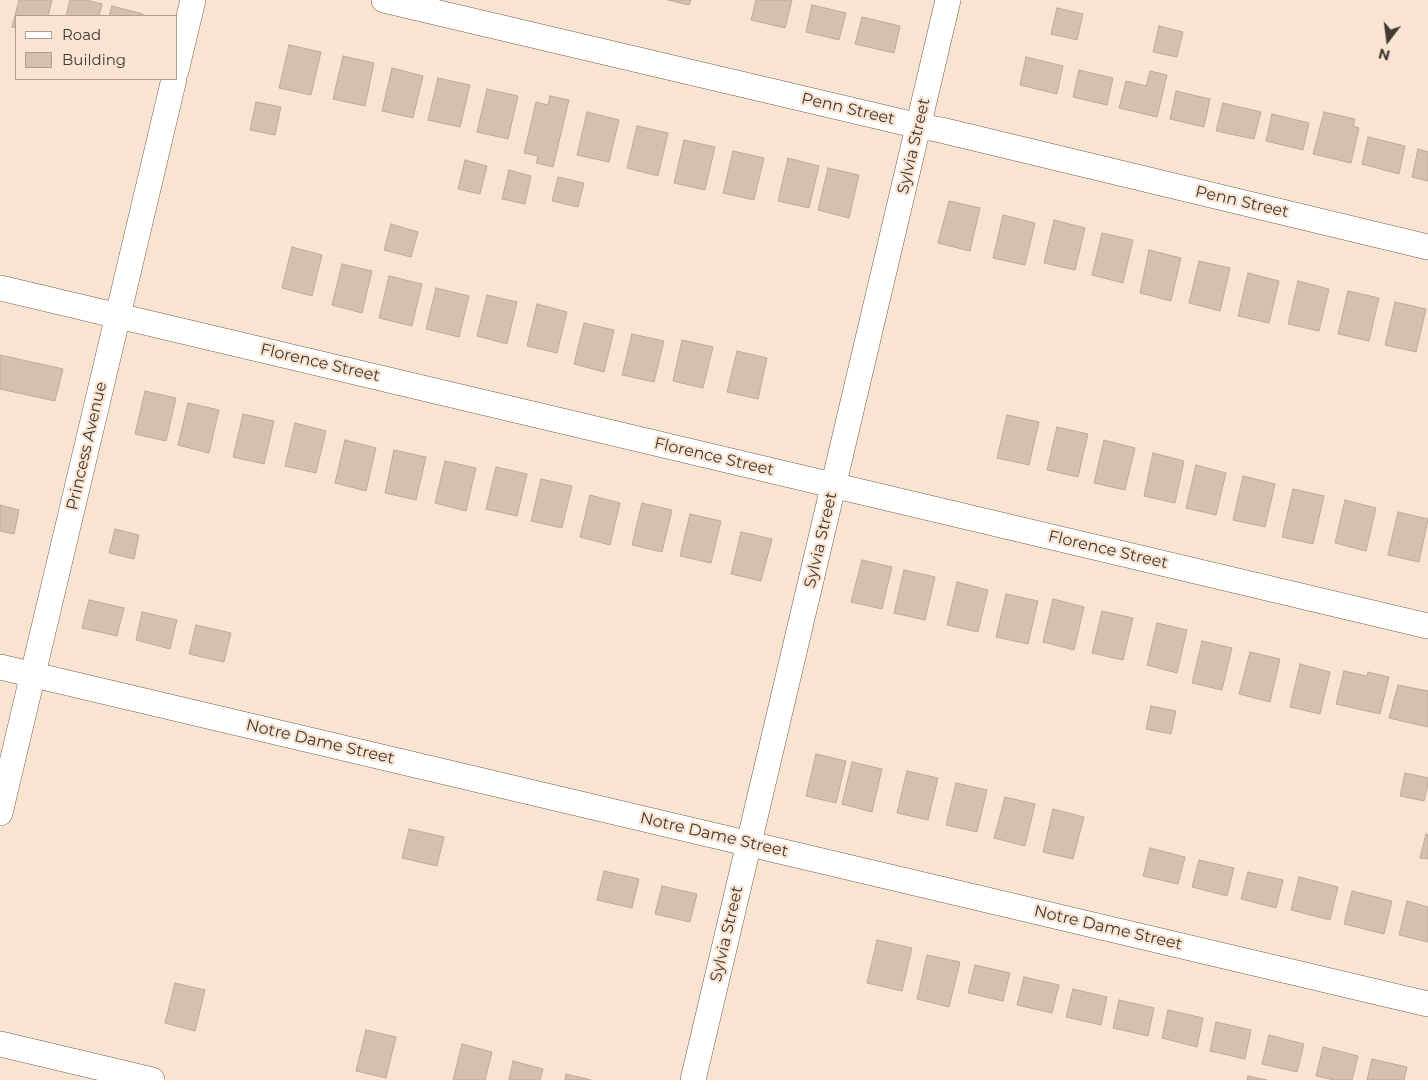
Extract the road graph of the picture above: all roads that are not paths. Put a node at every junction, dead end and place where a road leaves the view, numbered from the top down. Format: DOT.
graph roads {
  1 [pos="193,0"];
  2 [pos="384,0"];
  3 [pos="948,0"];
  4 [pos="178,63"];
  5 [pos="174,80"];
  6 [pos="919,126"];
  7 [pos="1428,247"];
  8 [pos="0,288"];
  9 [pos="118,316"];
  10 [pos="834,485"];
  11 [pos="1428,626"];
  12 [pos="0,667"];
  13 [pos="33,674"];
  14 [pos="0,813"];
  15 [pos="749,844"];
  16 [pos="1428,1004"];
  17 [pos="0,1044"];
  18 [pos="152,1080"];
  19 [pos="693,1080"];
  1 -- 4 [label="street"];
  2 -- 6 [label="street, Penn Street"];
  3 -- 6 [label="street, Sylvia Street"];
  5 -- 9 [label="street, Princess Avenue"];
  6 -- 7 [label="street, Penn Street"];
  6 -- 10 [label="street, Sylvia Street"];
  8 -- 9 [label="street, Florence Street"];
  9 -- 10 [label="street, Florence Street"];
  9 -- 13 [label="street, Princess Avenue"];
  10 -- 11 [label="street, Florence Street"];
  10 -- 15 [label="street, Sylvia Street"];
  12 -- 13 [label="street, Notre Dame Street"];
  13 -- 14 [label="street, Princess Avenue"];
  13 -- 15 [label="street, Notre Dame Street"];
  15 -- 16 [label="street, Notre Dame Street"];
  15 -- 19 [label="street, Sylvia Street"];
  17 -- 18 [label="street"];
}
